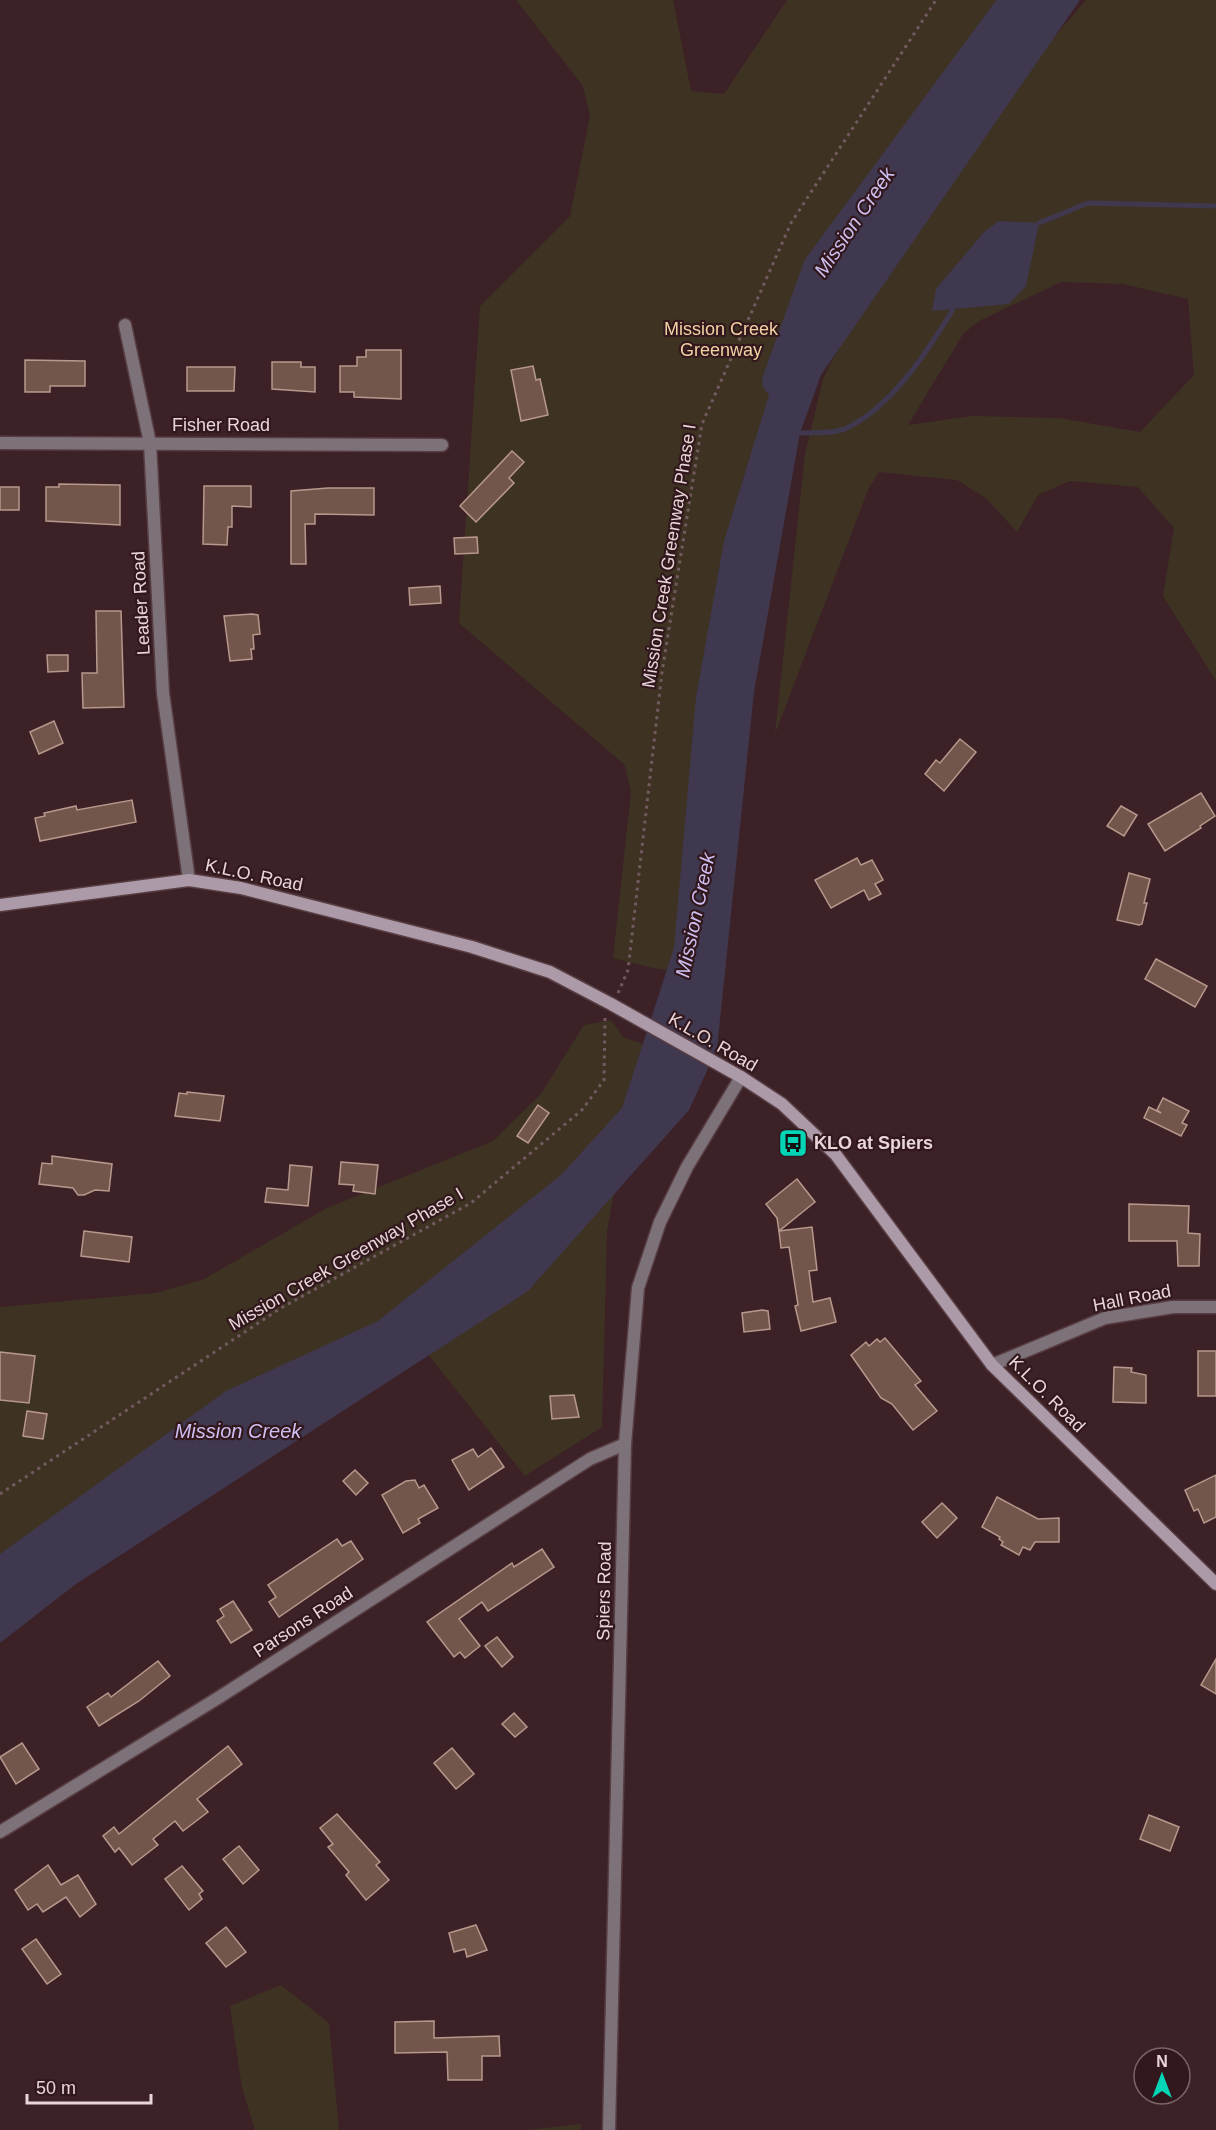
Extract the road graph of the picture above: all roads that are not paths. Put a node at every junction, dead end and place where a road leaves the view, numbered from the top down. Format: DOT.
graph roads {
  1 [pos="125,325"];
  2 [pos="0,443"];
  3 [pos="150,443"];
  4 [pos="442,445"];
  5 [pos="189,880"];
  6 [pos="0,905"];
  7 [pos="741,1077"];
  8 [pos="1216,1307"];
  9 [pos="992,1365"];
  10 [pos="625,1444"];
  11 [pos="1216,1584"];
  12 [pos="0,1832"];
  13 [pos="609,2130"];
  1 -- 3 [label="street, Leader Road"];
  2 -- 3 [label="street, Fisher Road"];
  3 -- 4 [label="street, Fisher Road"];
  3 -- 5 [label="street, Leader Road"];
  5 -- 6 [label="main road, K.L.O. Road"];
  5 -- 7 [label="main road, K.L.O. Road"];
  7 -- 9 [label="main road, K.L.O. Road"];
  7 -- 10 [label="street, Spiers Road"];
  8 -- 9 [label="street, Hall Road"];
  9 -- 11 [label="main road, K.L.O. Road"];
  10 -- 12 [label="street, Parsons Road"];
  10 -- 13 [label="street, Spiers Road"];
}
